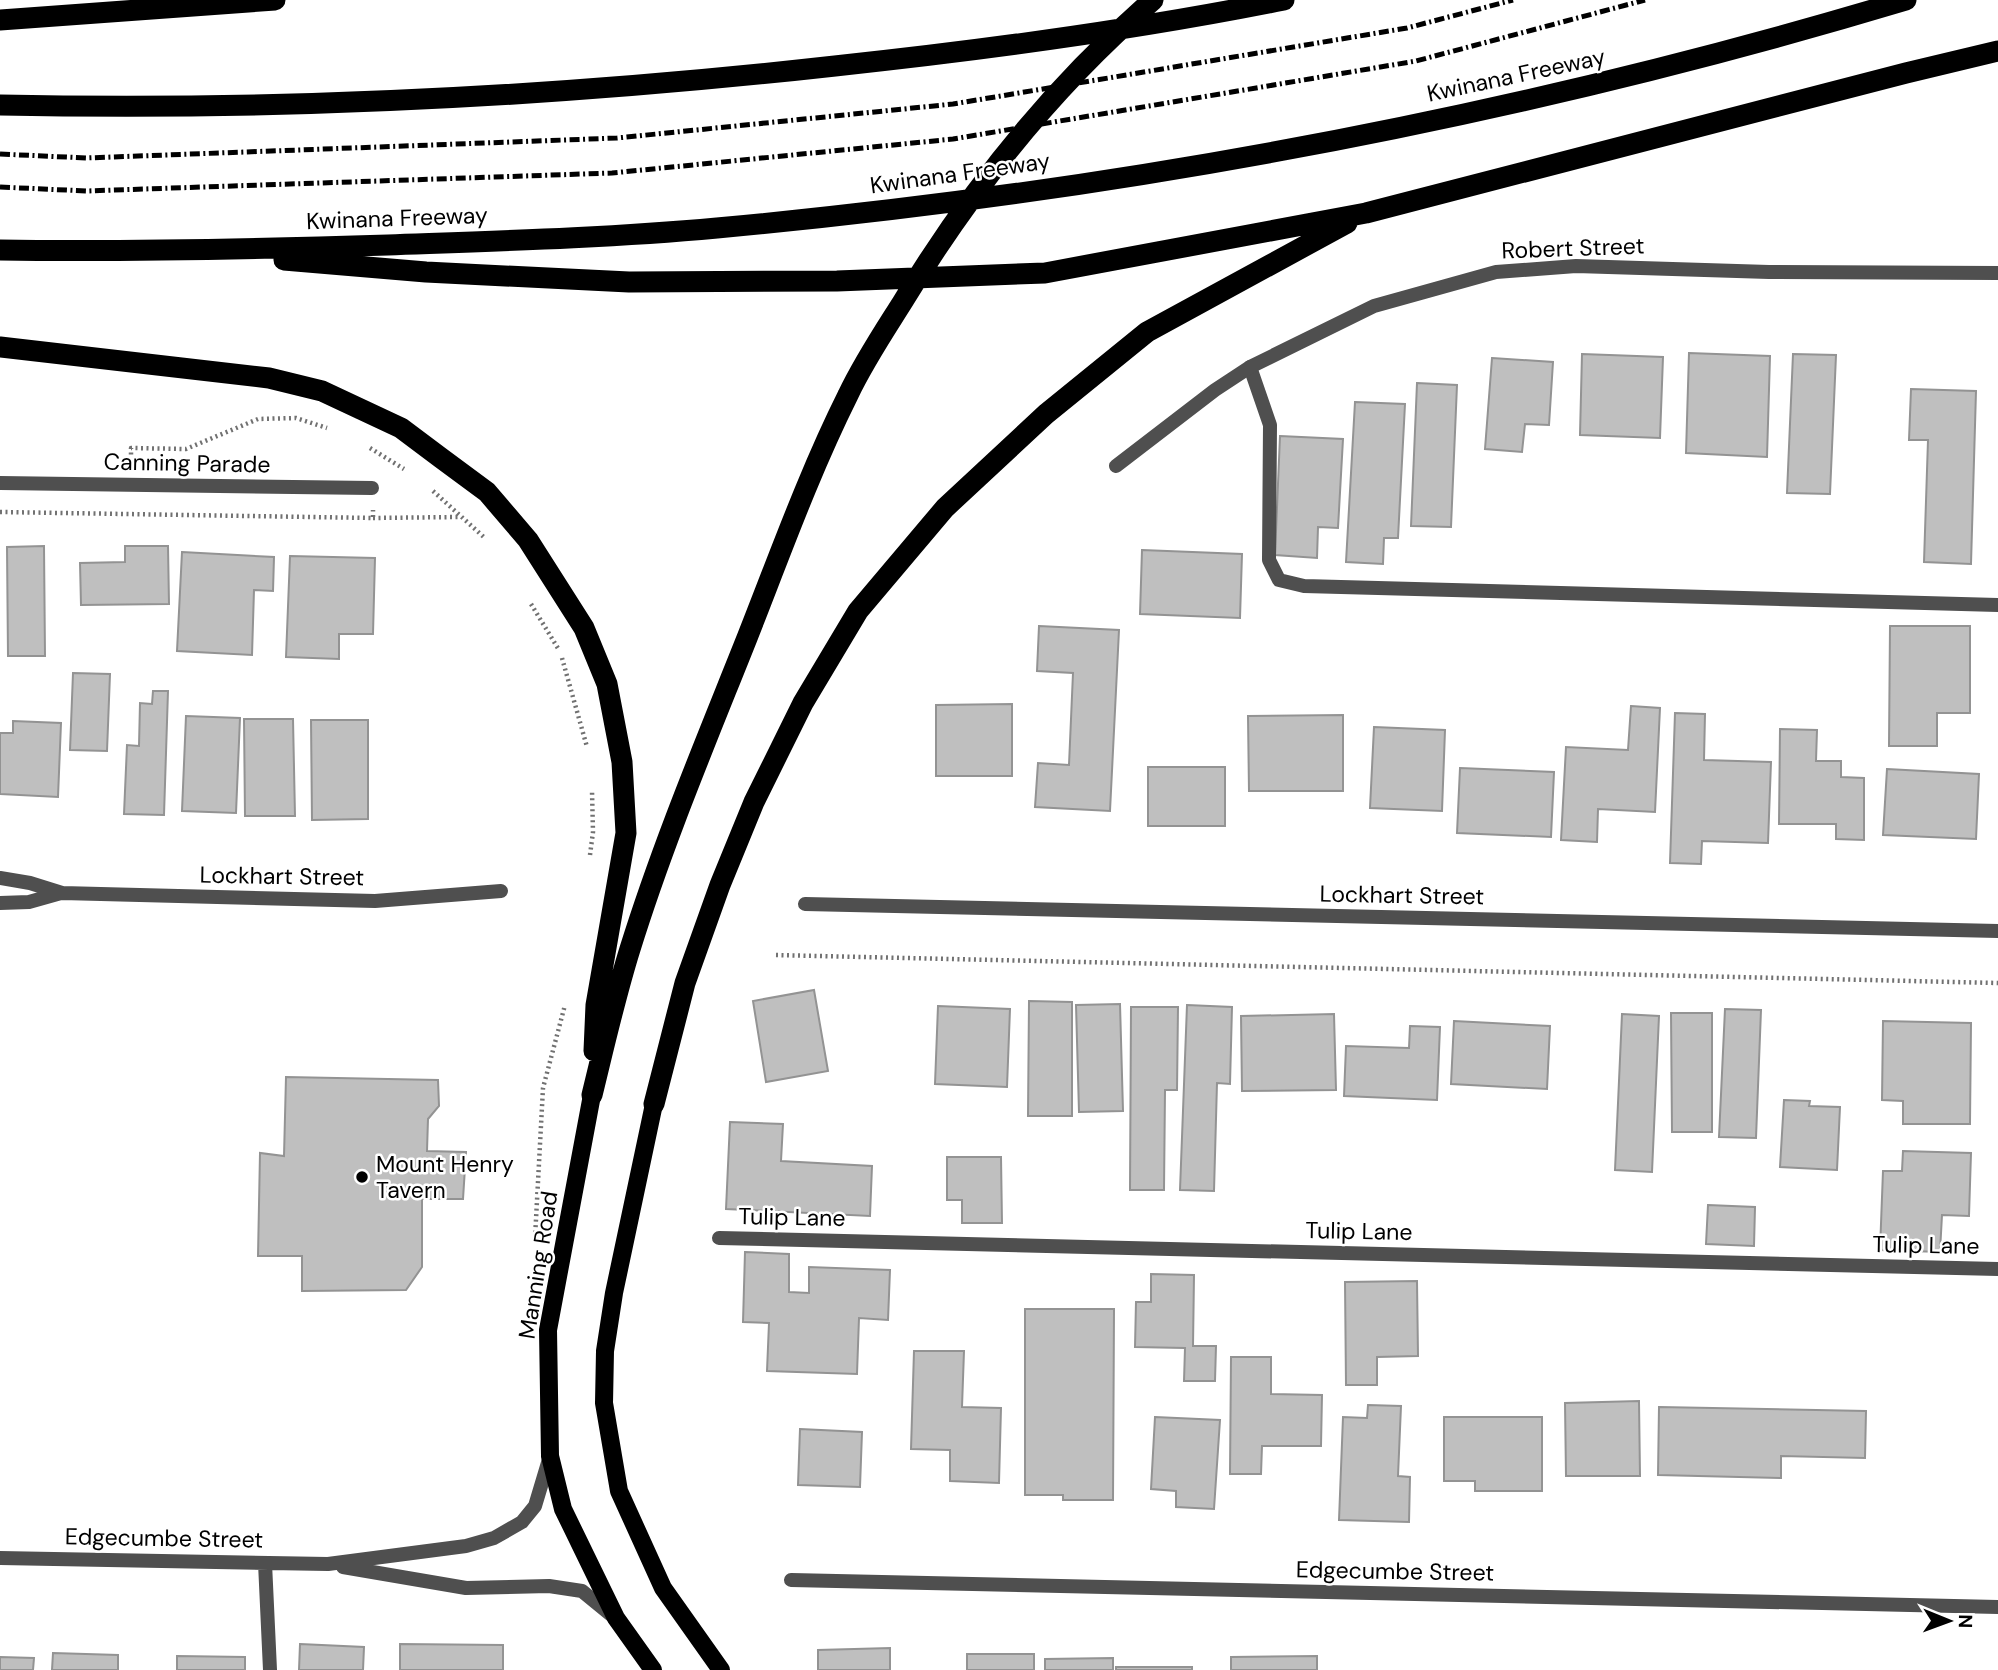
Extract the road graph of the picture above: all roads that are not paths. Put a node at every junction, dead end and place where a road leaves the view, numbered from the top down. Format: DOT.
graph roads {
  1 [pos="275,0"];
  2 [pos="1153,0"];
  3 [pos="1284,0"];
  4 [pos="1906,0"];
  5 [pos="0,20"];
  6 [pos="1998,45"];
  7 [pos="1998,51"];
  8 [pos="1906,73"];
  9 [pos="0,105"];
  10 [pos="1366,212"];
  11 [pos="0,250"];
  12 [pos="192,251"];
  13 [pos="1998,273"];
  14 [pos="0,347"];
  15 [pos="1250,367"];
  16 [pos="1116,466"];
  17 [pos="0,483"];
  18 [pos="372,488"];
  19 [pos="1998,605"];
  20 [pos="0,878"];
  21 [pos="501,891"];
  22 [pos="62,893"];
  23 [pos="0,903"];
  24 [pos="805,904"];
  25 [pos="1998,931"];
  26 [pos="592,1095"];
  27 [pos="654,1104"];
  28 [pos="719,1238"];
  29 [pos="1998,1269"];
  30 [pos="550,1456"];
  31 [pos="0,1558"];
  32 [pos="265,1563"];
  33 [pos="328,1564"];
  34 [pos="791,1580"];
  35 [pos="1998,1607"];
  36 [pos="615,1618"];
  37 [pos="270,1670"];
  38 [pos="653,1670"];
  39 [pos="720,1670"];
  1 -- 5 [label="highway"];
  2 -- 26 [label="highway"];
  3 -- 9 [label="highway"];
  4 -- 12 [label="highway, Kwinana Freeway"];
  6 -- 8 [label="highway"];
  7 -- 8 [label="highway"];
  8 -- 10 [label="highway"];
  10 -- 12 [label="highway"];
  10 -- 27 [label="highway"];
  11 -- 12 [label="highway, Kwinana Freeway"];
  13 -- 15 [label="street, Robert Street"];
  14 -- 26 [label="highway"];
  15 -- 16 [label="street, Robert Street"];
  15 -- 19 [label="street"];
  17 -- 18 [label="street, Canning Parade"];
  20 -- 22 [label="street, Lockhart Street"];
  21 -- 22 [label="street, Lockhart Street"];
  22 -- 23 [label="street, Lockhart Street"];
  24 -- 25 [label="street, Lockhart Street"];
  26 -- 30 [label="main road, Manning Road"];
  27 -- 39 [label="main road"];
  28 -- 29 [label="street, Tulip Lane"];
  30 -- 33 [label="street, Edgecumbe Street"];
  30 -- 36 [label="main road, Manning Road"];
  31 -- 32 [label="street, Edgecumbe Street"];
  32 -- 33 [label="street, Edgecumbe Street"];
  32 -- 37 [label="street"];
  33 -- 36 [label="street, Edgecumbe Street"];
  34 -- 35 [label="street, Edgecumbe Street"];
  36 -- 38 [label="main road, Manning Road"];
}
